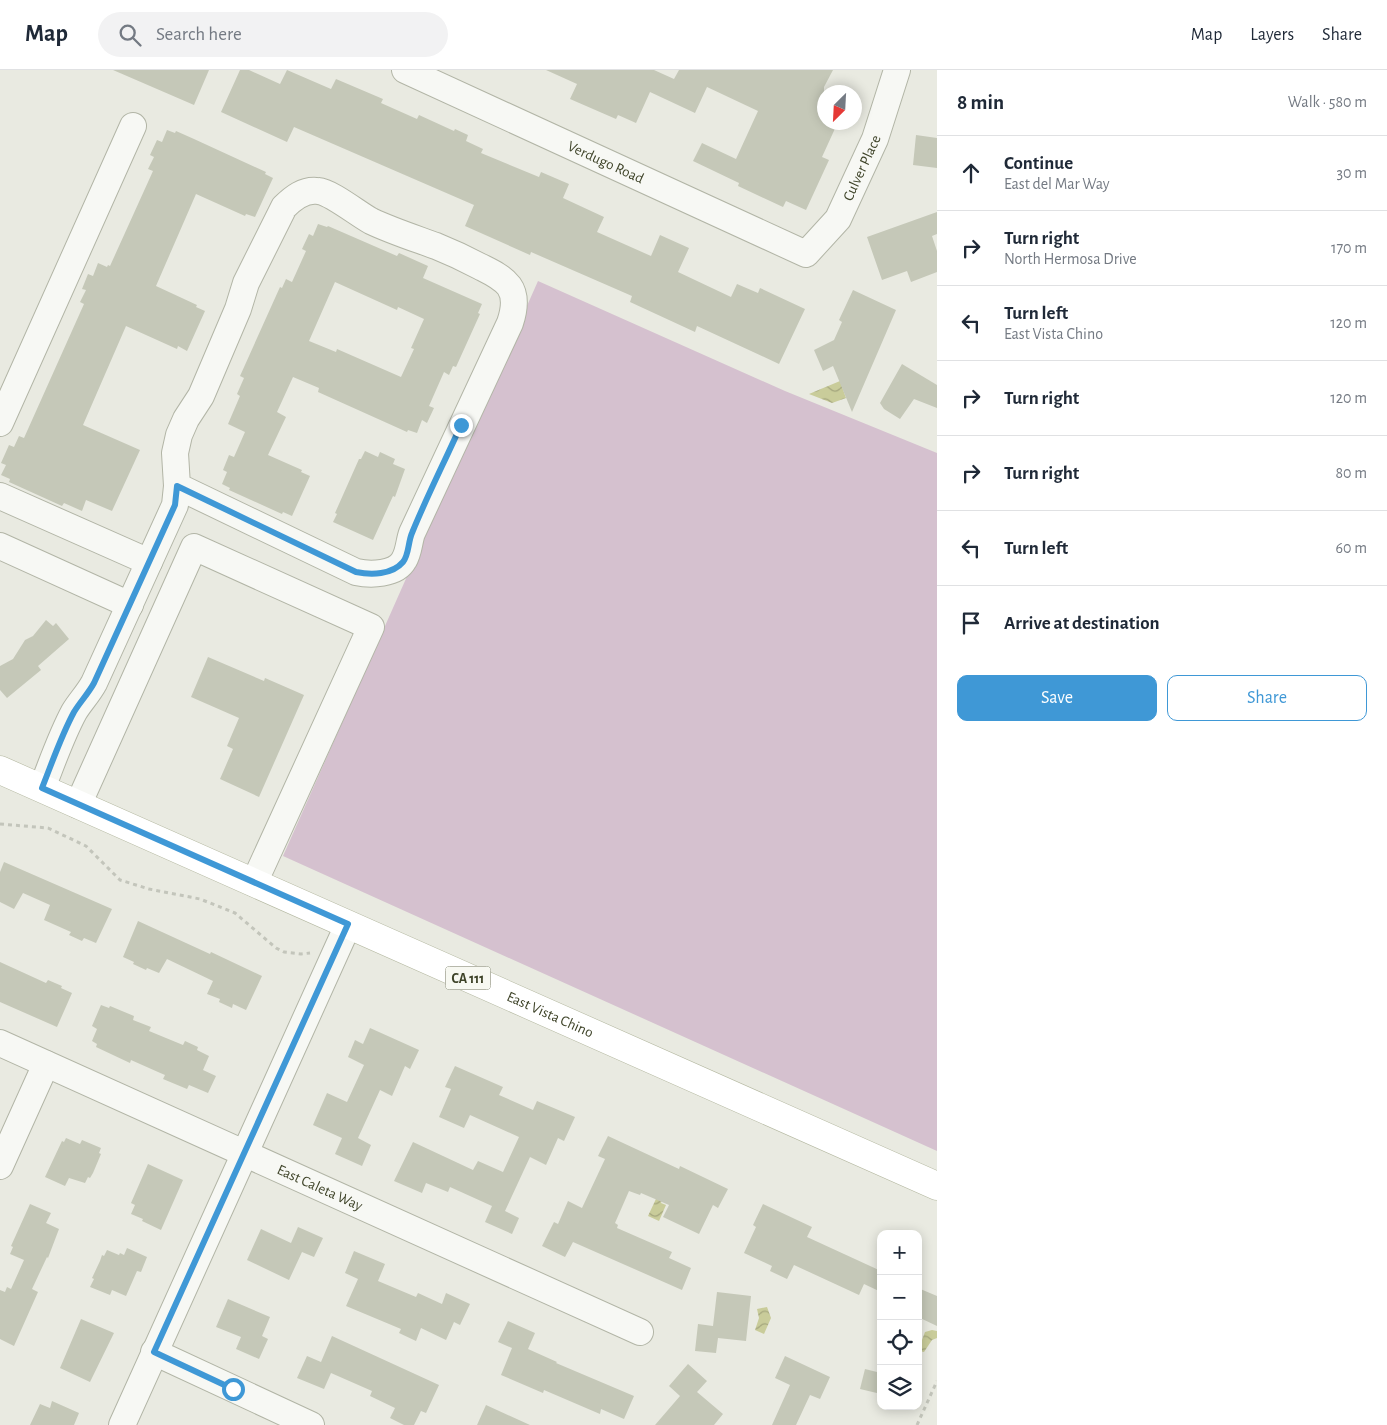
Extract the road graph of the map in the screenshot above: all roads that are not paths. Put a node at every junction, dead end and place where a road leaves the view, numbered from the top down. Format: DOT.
graph roads {
  1 [pos="405,70"];
  2 [pos="897,70"];
  3 [pos="133,126"];
  4 [pos="806,254"];
  5 [pos="0,423"];
  6 [pos="177,486"];
  7 [pos="0,496"];
  8 [pos="0,546"];
  9 [pos="149,562"];
  10 [pos="130,605"];
  11 [pos="0,770"];
  12 [pos="42,788"];
  13 [pos="78,804"];
  14 [pos="254,883"];
  15 [pos="348,924"];
  16 [pos="0,1043"];
  17 [pos="46,1064"];
  18 [pos="244,1153"];
  19 [pos="0,1166"];
  20 [pos="937,1186"];
  21 [pos="640,1332"];
  22 [pos="154,1352"];
  23 [pos="122,1425"];
  24 [pos="311,1425"];
  1 -- 4 [label="street, Verdugo Road"];
  2 -- 4 [label="street, Culver Place"];
  3 -- 5 [label="street"];
  6 -- 6 [label="street"];
  6 -- 9 [label="street"];
  7 -- 9 [label="street"];
  8 -- 10 [label="street"];
  9 -- 10 [label="street"];
  10 -- 12 [label="street"];
  11 -- 12 [label="main road, East Vista Chino / CA 111"];
  12 -- 13 [label="main road, East Vista Chino / CA 111"];
  13 -- 14 [label="main road, East Vista Chino / CA 111"];
  13 -- 14 [label="street"];
  14 -- 15 [label="main road, East Vista Chino / CA 111"];
  15 -- 18 [label="street"];
  15 -- 20 [label="main road, East Vista Chino / CA 111"];
  16 -- 17 [label="street, East Caleta Way"];
  17 -- 18 [label="street, East Caleta Way"];
  17 -- 19 [label="street"];
  18 -- 21 [label="street, East Caleta Way"];
  18 -- 22 [label="street"];
  22 -- 23 [label="street"];
  22 -- 24 [label="street"];
}
